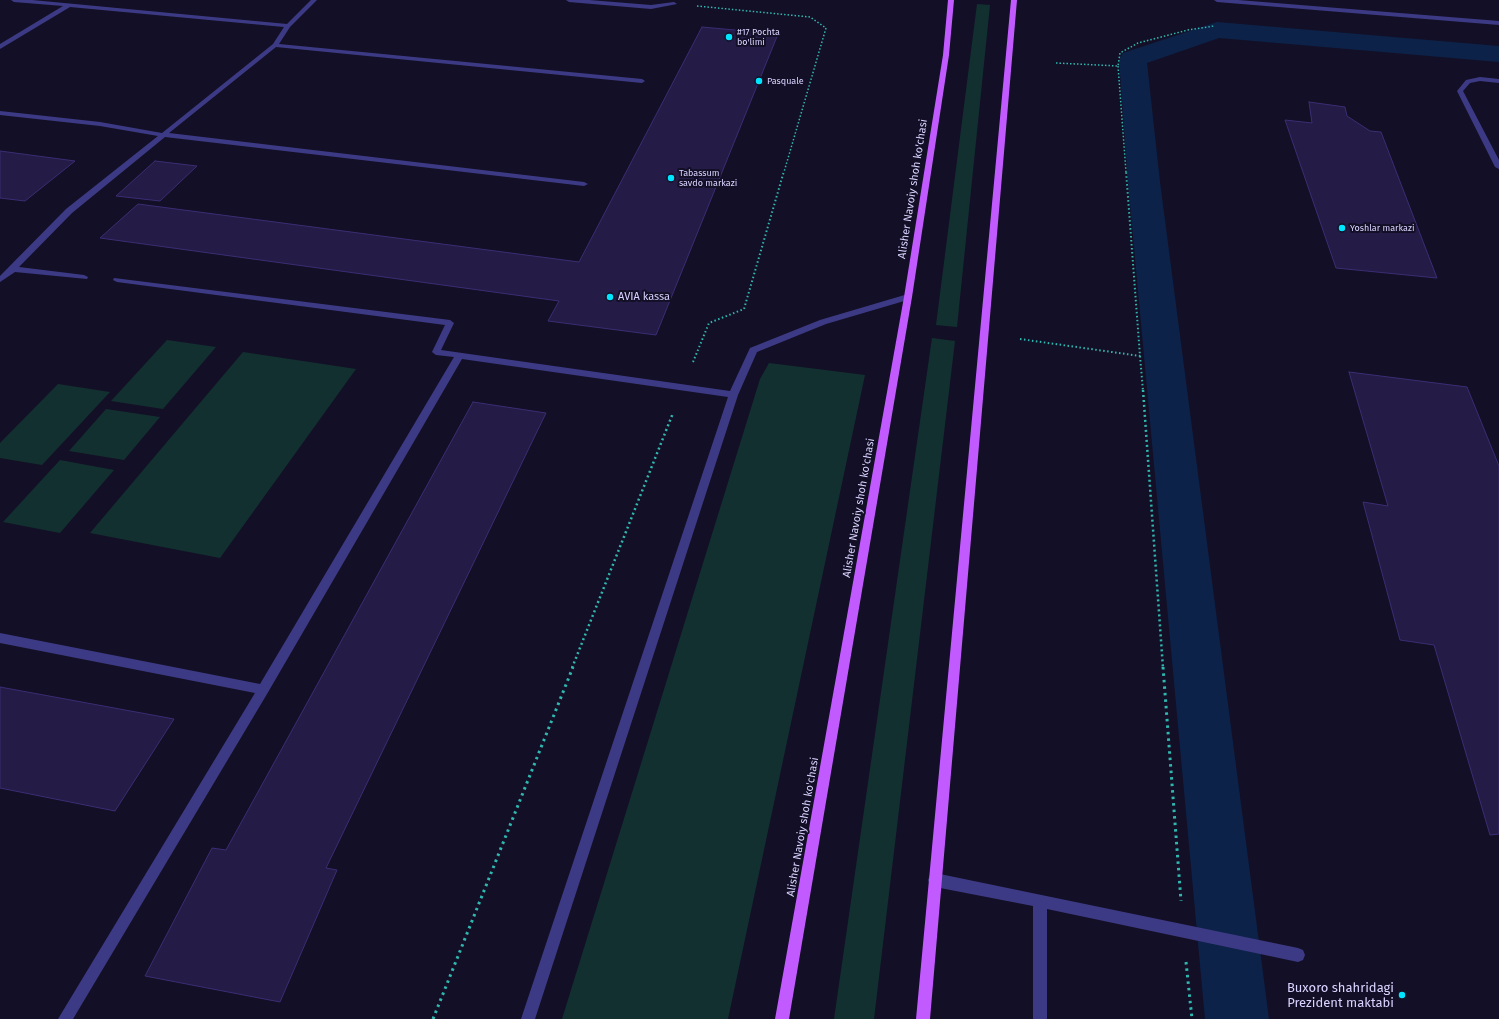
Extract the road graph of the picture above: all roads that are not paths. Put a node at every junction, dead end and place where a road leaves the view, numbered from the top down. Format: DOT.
graph roads {
  1 [pos="14,0"];
  2 [pos="314,0"];
  3 [pos="569,0"];
  4 [pos="951,0"];
  5 [pos="1014,0"];
  6 [pos="1217,0"];
  7 [pos="674,4"];
  8 [pos="69,5"];
  9 [pos="1499,23"];
  10 [pos="288,26"];
  11 [pos="275,45"];
  12 [pos="0,47"];
  13 [pos="1499,80"];
  14 [pos="642,81"];
  15 [pos="0,113"];
  16 [pos="165,135"];
  17 [pos="1499,168"];
  18 [pos="584,184"];
  19 [pos="13,269"];
  20 [pos="84,277"];
  21 [pos="0,280"];
  22 [pos="117,280"];
  23 [pos="908,297"];
  24 [pos="459,356"];
  25 [pos="732,395"];
  26 [pos="0,638"];
  27 [pos="263,690"];
  28 [pos="935,880"];
  29 [pos="1040,901"];
  30 [pos="1298,955"];
  31 [pos="65,1019"];
  32 [pos="528,1019"];
  33 [pos="782,1019"];
  34 [pos="923,1019"];
  35 [pos="1040,1019"];
  1 -- 8 [label="street"];
  2 -- 10 [label="street"];
  3 -- 7 [label="street"];
  4 -- 23 [label="main road, Alisher Navoiy shoh ko'chasi"];
  5 -- 28 [label="main road"];
  6 -- 9 [label="street"];
  8 -- 10 [label="street"];
  8 -- 12 [label="street"];
  10 -- 11 [label="street"];
  11 -- 14 [label="street"];
  11 -- 16 [label="street"];
  13 -- 17 [label="street"];
  15 -- 16 [label="street"];
  16 -- 18 [label="street"];
  16 -- 19 [label="street"];
  19 -- 20 [label="street"];
  19 -- 21 [label="street"];
  22 -- 24 [label="street"];
  23 -- 25 [label="street"];
  23 -- 33 [label="main road, Alisher Navoiy shoh ko'chasi"];
  24 -- 25 [label="street"];
  24 -- 27 [label="street"];
  25 -- 32 [label="street"];
  26 -- 27 [label="street"];
  27 -- 31 [label="street"];
  28 -- 29 [label="street"];
  28 -- 34 [label="main road"];
  29 -- 30 [label="street"];
  29 -- 35 [label="street"];
}
